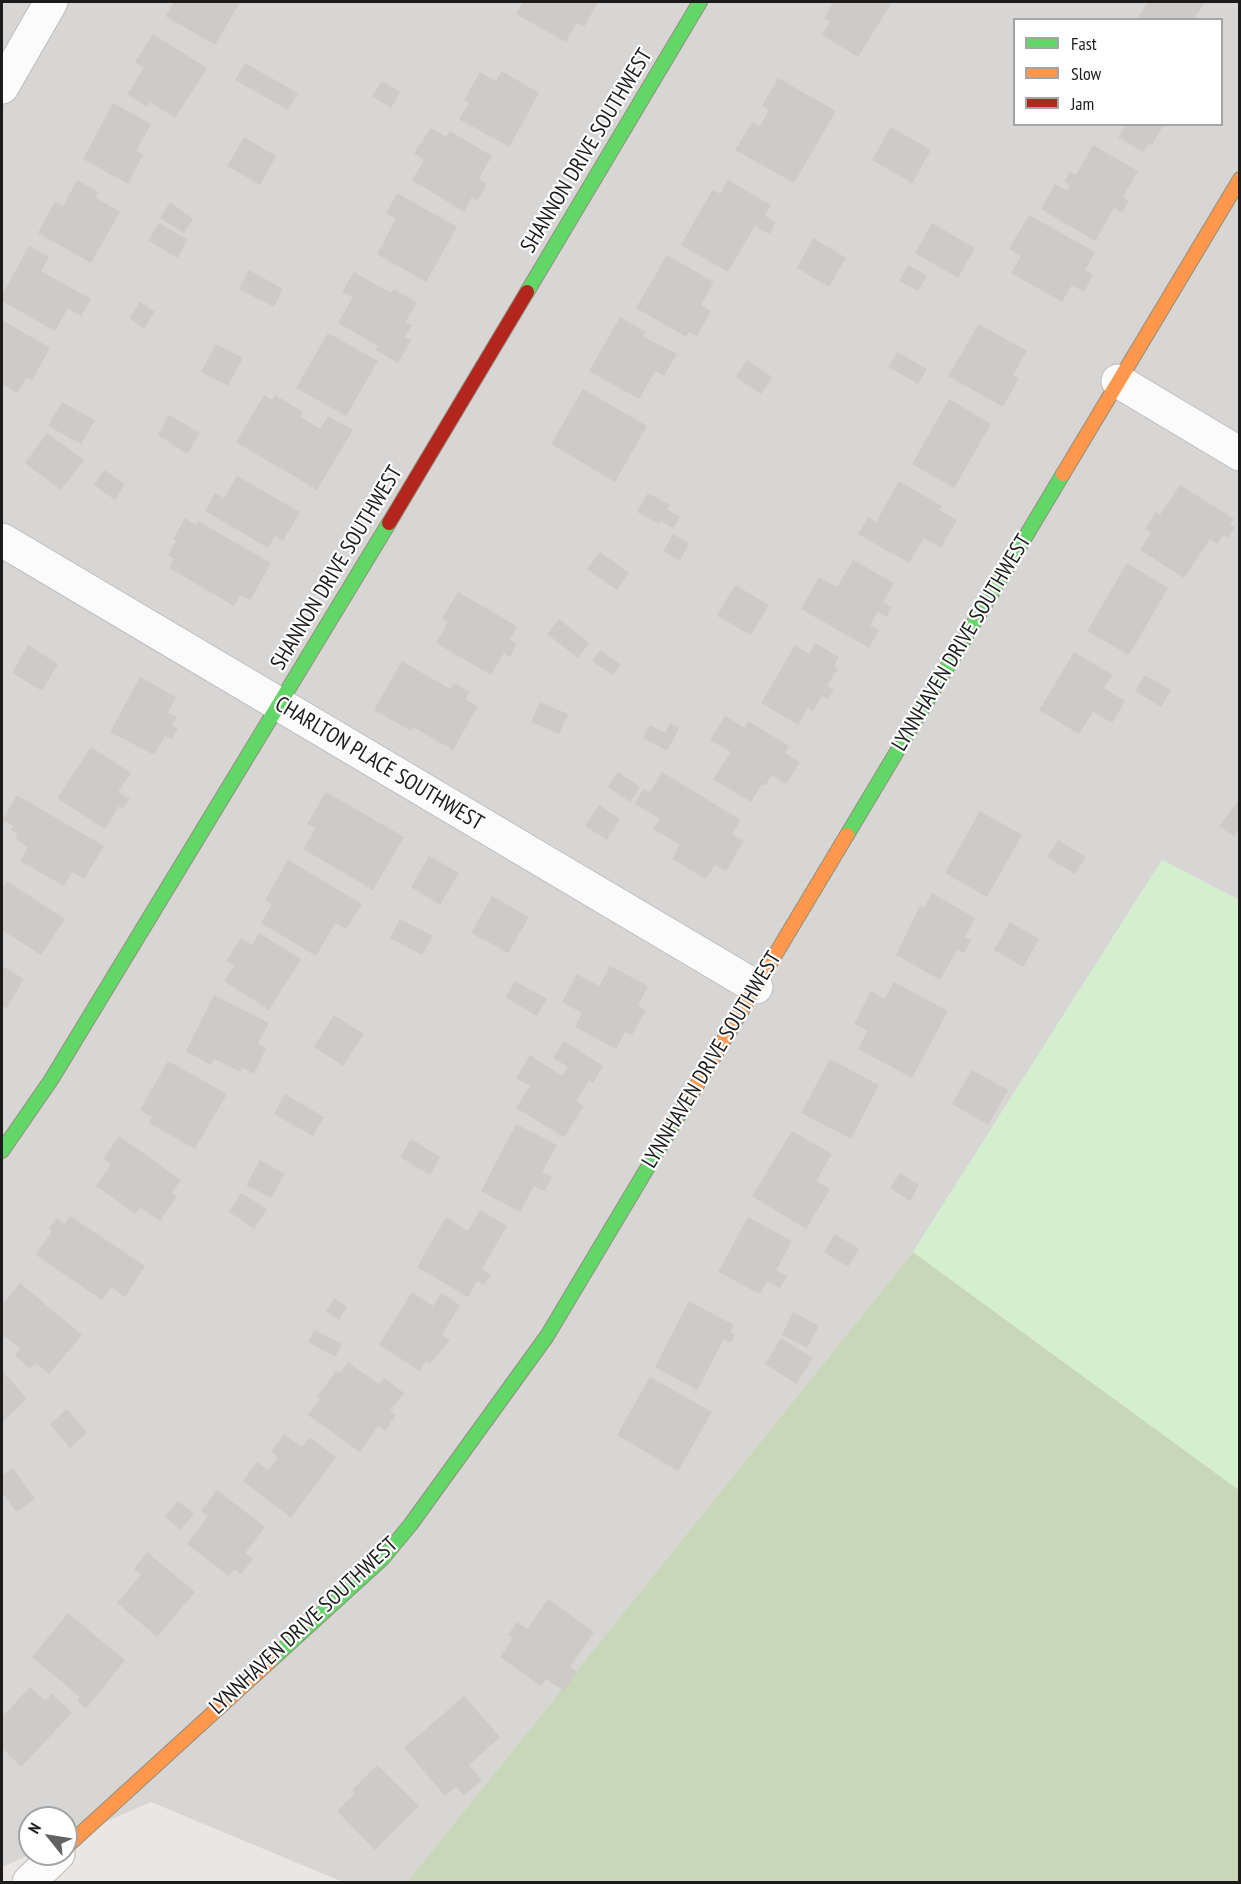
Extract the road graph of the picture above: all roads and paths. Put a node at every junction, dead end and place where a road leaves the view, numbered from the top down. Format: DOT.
graph roads {
  1 [pos="51,2"];
  2 [pos="700,2"];
  3 [pos="2,87"];
  4 [pos="1239,179"];
  5 [pos="1118,381"];
  6 [pos="1239,454"];
  7 [pos="2,540"];
  8 [pos="280,705"];
  9 [pos="756,987"];
  10 [pos="2,1151"];
  11 [pos="78,1836"];
  12 [pos="46,1866"];
  13 [pos="29,1882"];
  1 -- 3 [label="street"];
  2 -- 8 [label="street, SHANNON DRIVE SOUTHWEST"];
  4 -- 5 [label="street, LYNNHAVEN DRIVE SOUTHWEST"];
  5 -- 6 [label="street"];
  5 -- 9 [label="street, LYNNHAVEN DRIVE SOUTHWEST"];
  7 -- 8 [label="street, CHARLTON PLACE SOUTHWEST"];
  8 -- 9 [label="street, CHARLTON PLACE SOUTHWEST"];
  8 -- 10 [label="street, SHANNON DRIVE SOUTHWEST"];
  9 -- 11 [label="street, LYNNHAVEN DRIVE SOUTHWEST"];
  12 -- 13 [label="street"];
}
